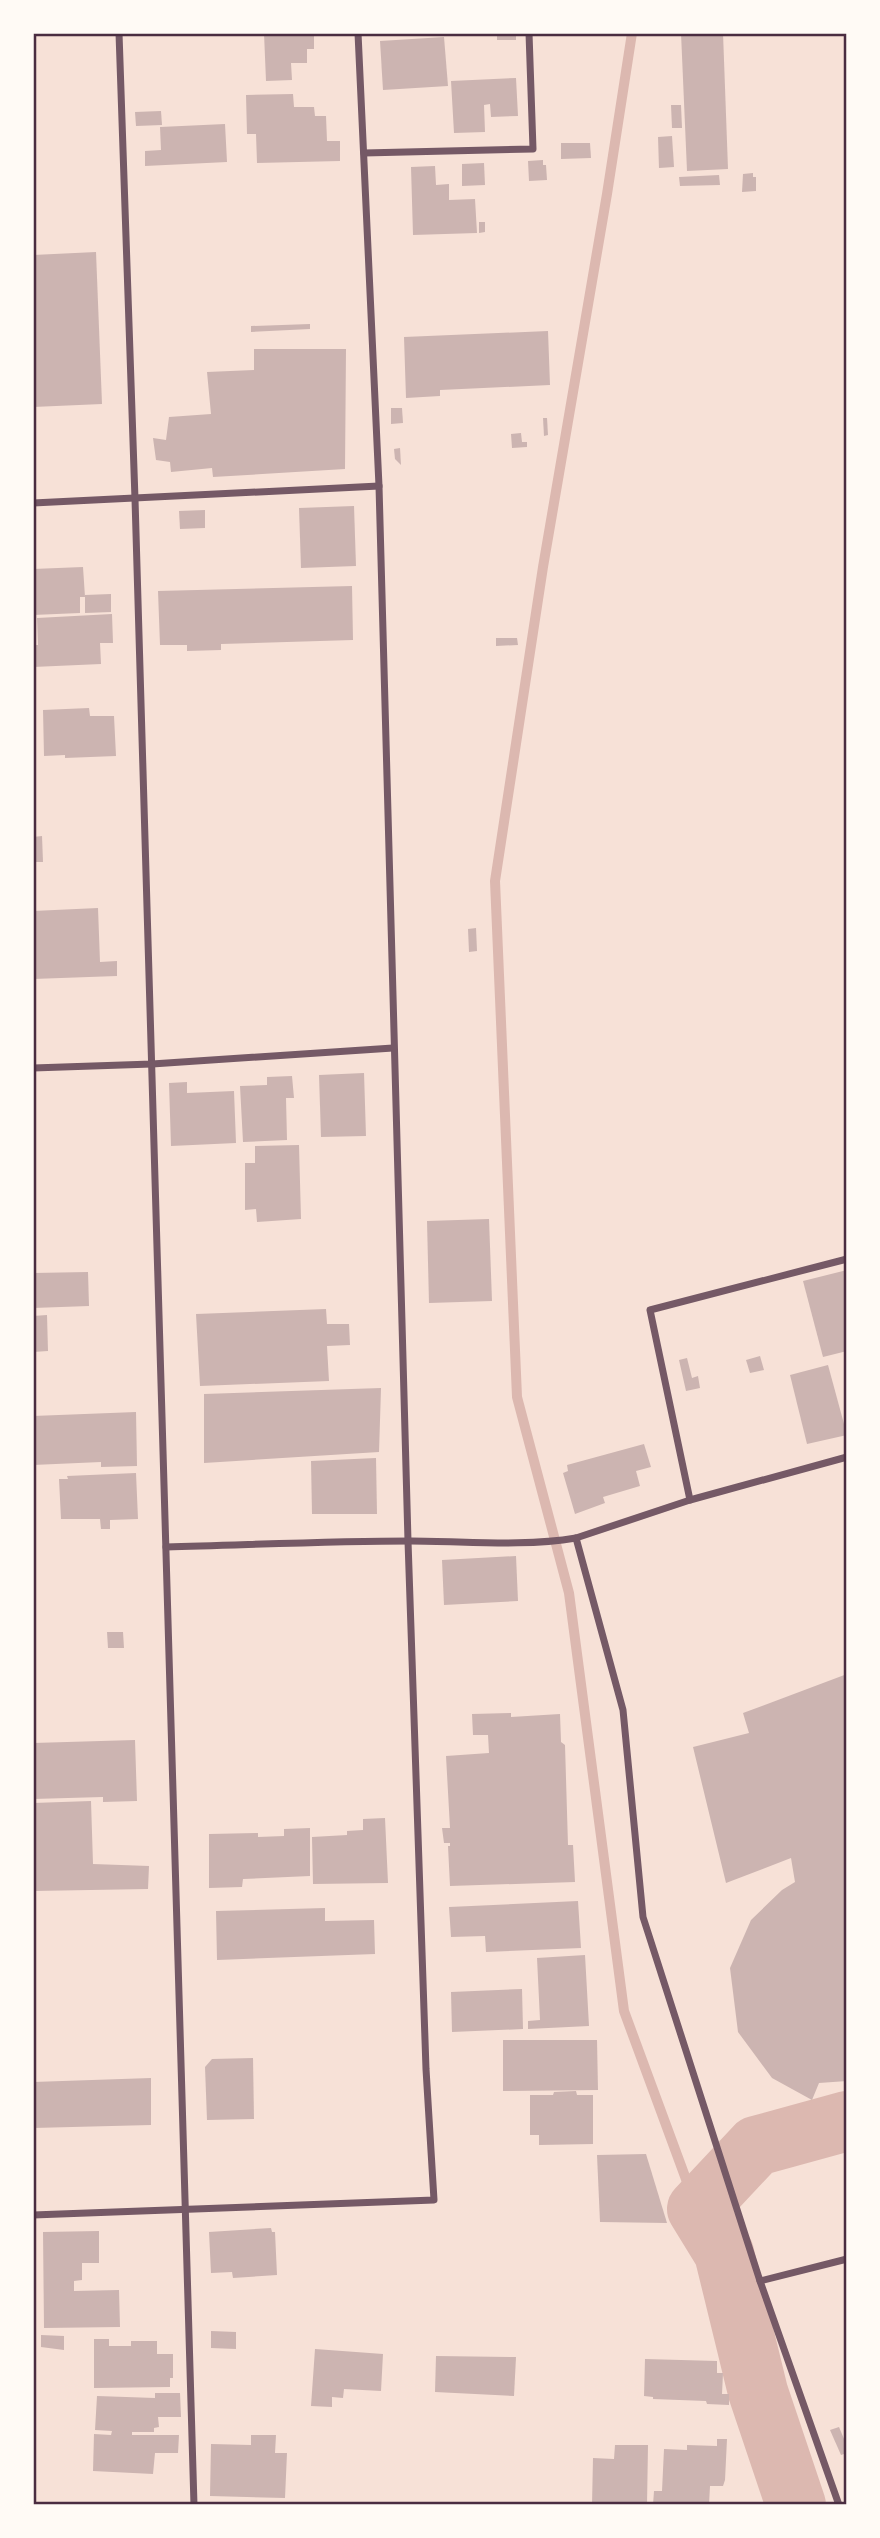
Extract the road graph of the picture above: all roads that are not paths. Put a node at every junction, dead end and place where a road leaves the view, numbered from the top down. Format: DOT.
graph roads {
  1 [pos="119,33"];
  2 [pos="358,33"];
  3 [pos="529,33"];
  4 [pos="364,153"];
  5 [pos="379,486"];
  6 [pos="135,499"];
  7 [pos="33,503"];
  8 [pos="393,1048"];
  9 [pos="152,1064"];
  10 [pos="33,1068"];
  11 [pos="847,1259"];
  12 [pos="847,1457"];
  13 [pos="690,1500"];
  14 [pos="576,1538"];
  15 [pos="408,1541"];
  16 [pos="166,1547"];
  17 [pos="185,2208"];
  18 [pos="33,2215"];
  19 [pos="847,2259"];
  20 [pos="760,2281"];
  21 [pos="194,2505"];
  22 [pos="839,2505"];
  1 -- 6 [label="street"];
  2 -- 4 [label="street"];
  3 -- 4 [label="street"];
  4 -- 5 [label="street"];
  5 -- 6 [label="street"];
  5 -- 8 [label="street"];
  6 -- 7 [label="street"];
  6 -- 9 [label="street"];
  8 -- 9 [label="street"];
  8 -- 15 [label="street"];
  9 -- 10 [label="street"];
  9 -- 16 [label="street"];
  11 -- 13 [label="street"];
  12 -- 13 [label="street"];
  13 -- 14 [label="street"];
  14 -- 15 [label="street"];
  14 -- 20 [label="street"];
  15 -- 16 [label="street"];
  15 -- 17 [label="street"];
  16 -- 17 [label="street"];
  17 -- 18 [label="street"];
  17 -- 21 [label="street"];
  19 -- 20 [label="street"];
  20 -- 22 [label="street"];
}
